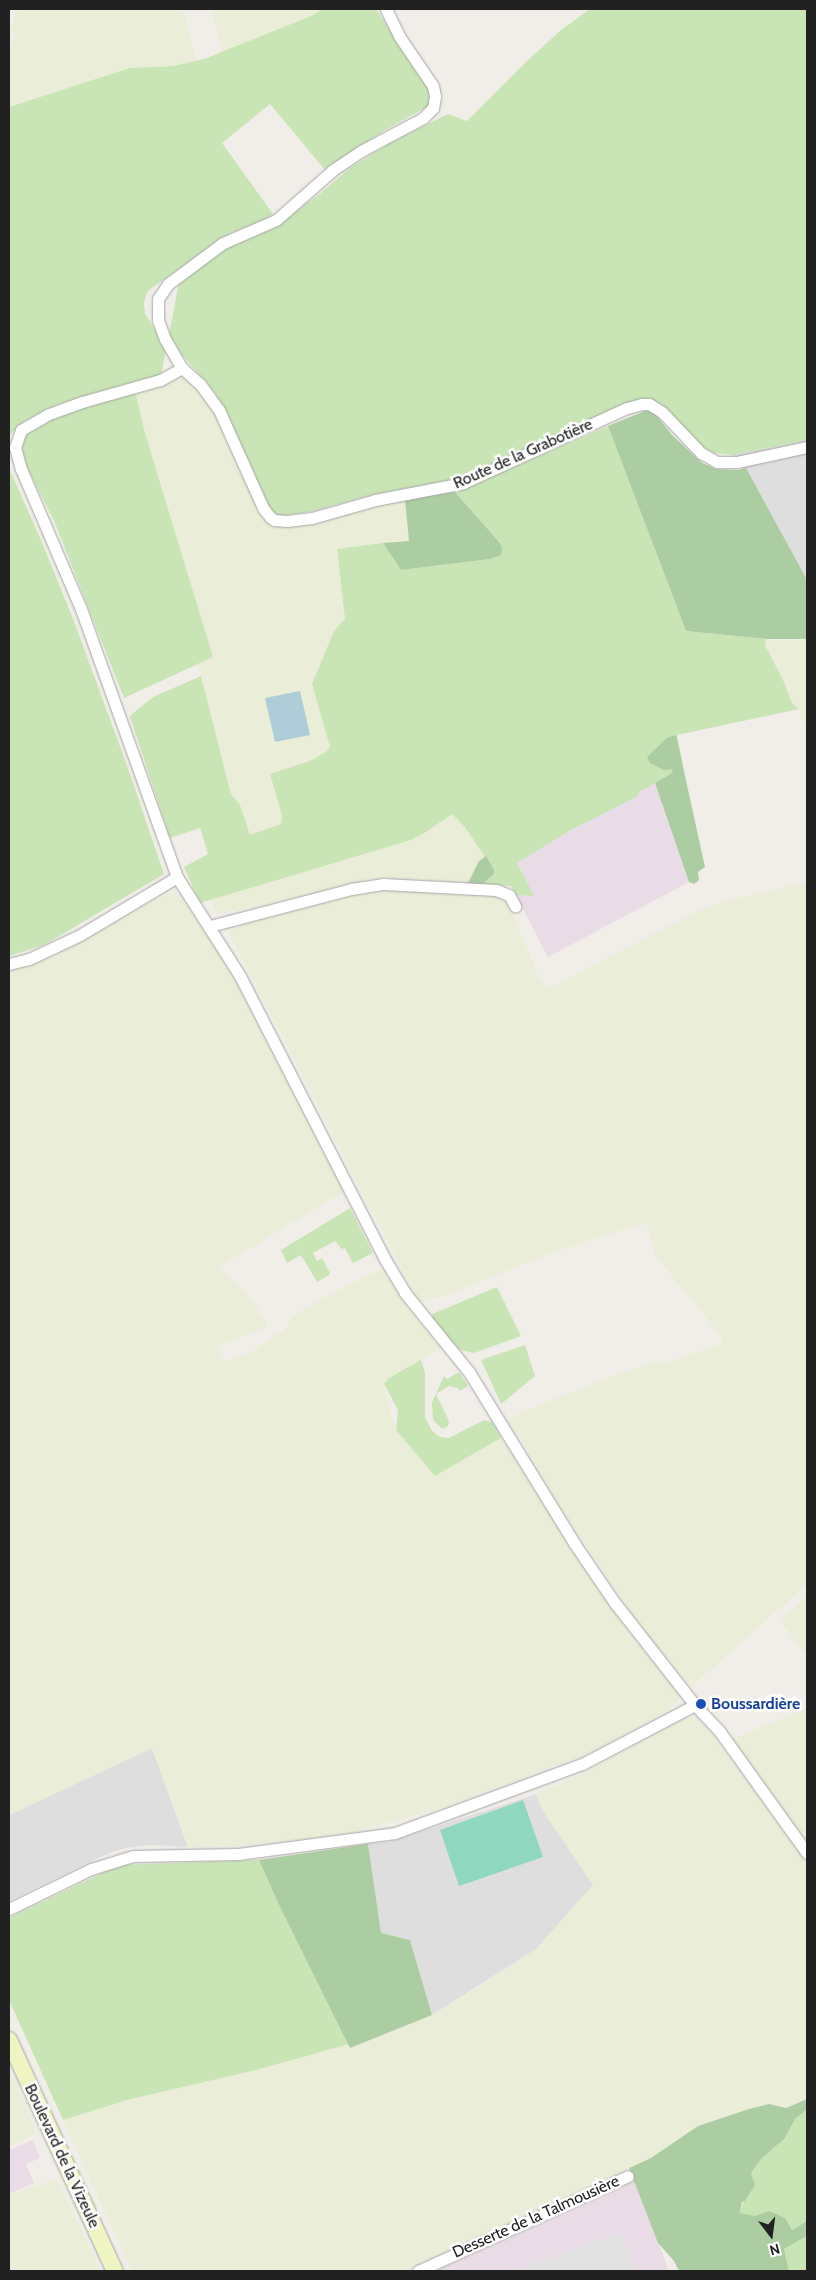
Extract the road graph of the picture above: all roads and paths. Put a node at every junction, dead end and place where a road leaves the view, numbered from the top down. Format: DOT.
graph roads {
  1 [pos="386,9"];
  2 [pos="182,368"];
  3 [pos="807,448"];
  4 [pos="177,877"];
  5 [pos="515,906"];
  6 [pos="210,926"];
  7 [pos="9,964"];
  8 [pos="695,1705"];
  9 [pos="807,1853"];
  10 [pos="9,1910"];
  11 [pos="9,2040"];
  12 [pos="628,2176"];
  13 [pos="115,2271"];
  14 [pos="418,2271"];
  1 -- 2 [label="street, Route de la Grabotière"];
  2 -- 3 [label="street, Route de la Grabotière"];
  2 -- 4 [label="street"];
  4 -- 6 [label="street"];
  4 -- 7 [label="street"];
  5 -- 6 [label="street"];
  6 -- 8 [label="street"];
  8 -- 9 [label="street"];
  8 -- 10 [label="street"];
  11 -- 13 [label="main road, Boulevard de la Vizeule"];
  12 -- 14 [label="street, Desserte de la Talmousière"];
}
